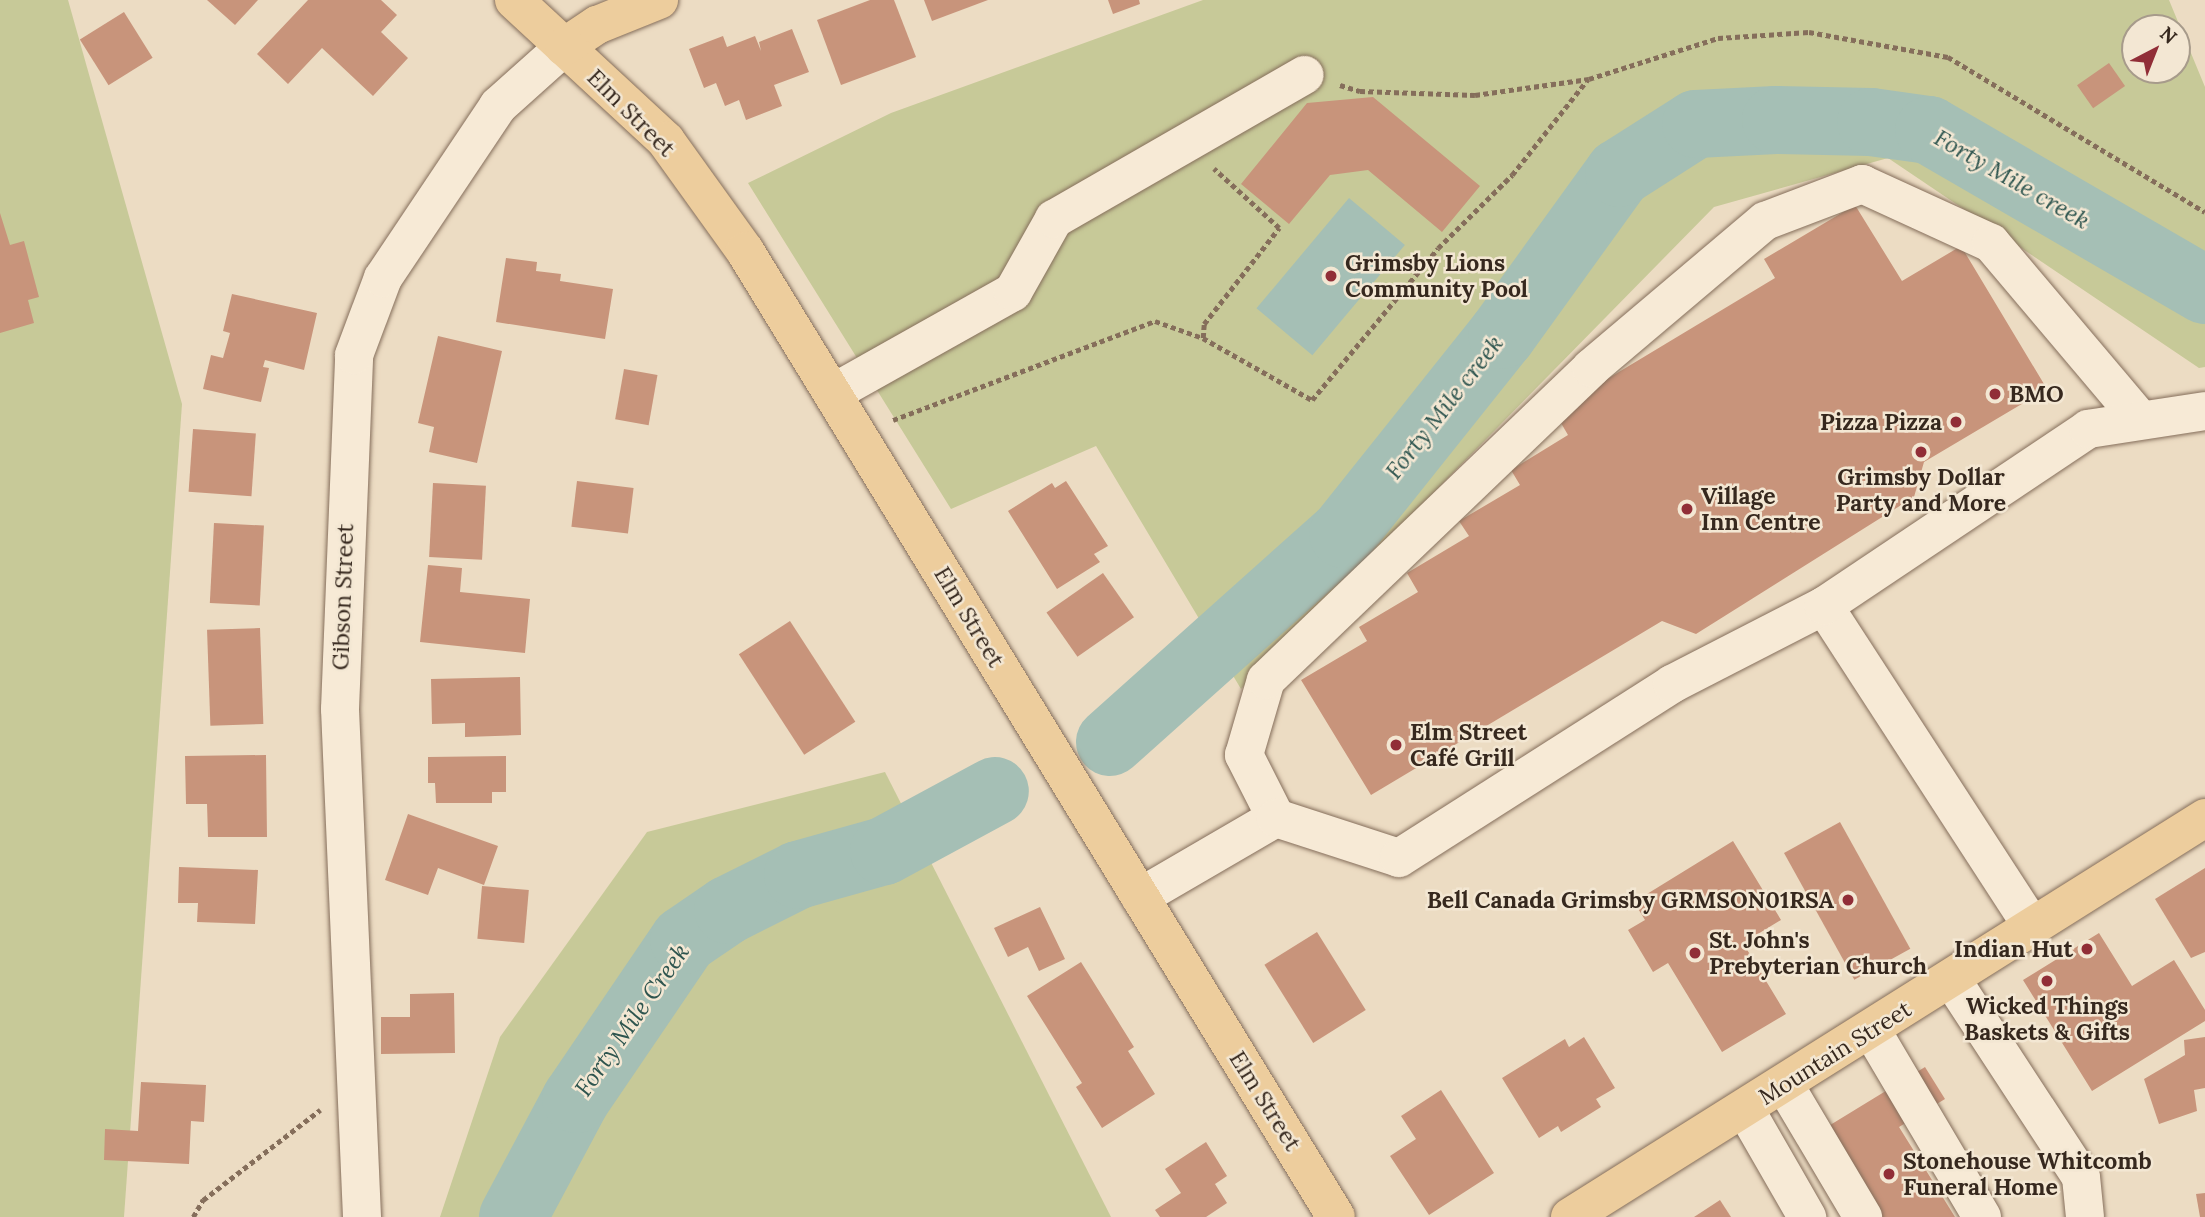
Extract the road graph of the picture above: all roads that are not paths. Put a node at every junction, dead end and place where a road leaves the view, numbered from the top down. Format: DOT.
graph roads {
  1 [pos="514,0"];
  2 [pos="659,0"];
  3 [pos="564,47"];
  4 [pos="1304,75"];
  5 [pos="833,393"];
  6 [pos="2205,411"];
  7 [pos="2139,418"];
  8 [pos="1824,606"];
  9 [pos="1276,818"];
  10 [pos="2205,818"];
  11 [pos="1140,897"];
  12 [pos="2032,926"];
  13 [pos="1952,980"];
  14 [pos="1872,1031"];
  15 [pos="1784,1084"];
  16 [pos="1745,1110"];
  17 [pos="362,1217"];
  18 [pos="1336,1217"];
  19 [pos="1570,1217"];
  20 [pos="1807,1217"];
  21 [pos="1863,1217"];
  22 [pos="1982,1217"];
  23 [pos="2085,1217"];
  1 -- 3 [label="main road, Elm Street"];
  2 -- 3 [label="main road"];
  3 -- 5 [label="main road, Elm Street"];
  3 -- 17 [label="street, Gibson Street"];
  4 -- 5 [label="street"];
  5 -- 11 [label="main road, Elm Street"];
  6 -- 7 [label="street"];
  7 -- 8 [label="street"];
  7 -- 9 [label="street"];
  8 -- 9 [label="street"];
  8 -- 12 [label="street"];
  9 -- 11 [label="street"];
  10 -- 12 [label="main road, Mountain Street"];
  11 -- 18 [label="main road, Elm Street"];
  12 -- 13 [label="main road, Mountain Street"];
  13 -- 14 [label="main road, Mountain Street"];
  13 -- 23 [label="street"];
  14 -- 15 [label="main road, Mountain Street"];
  14 -- 22 [label="street"];
  15 -- 16 [label="main road, Mountain Street"];
  15 -- 21 [label="street"];
  16 -- 19 [label="main road, Mountain Street"];
  16 -- 20 [label="street"];
}
